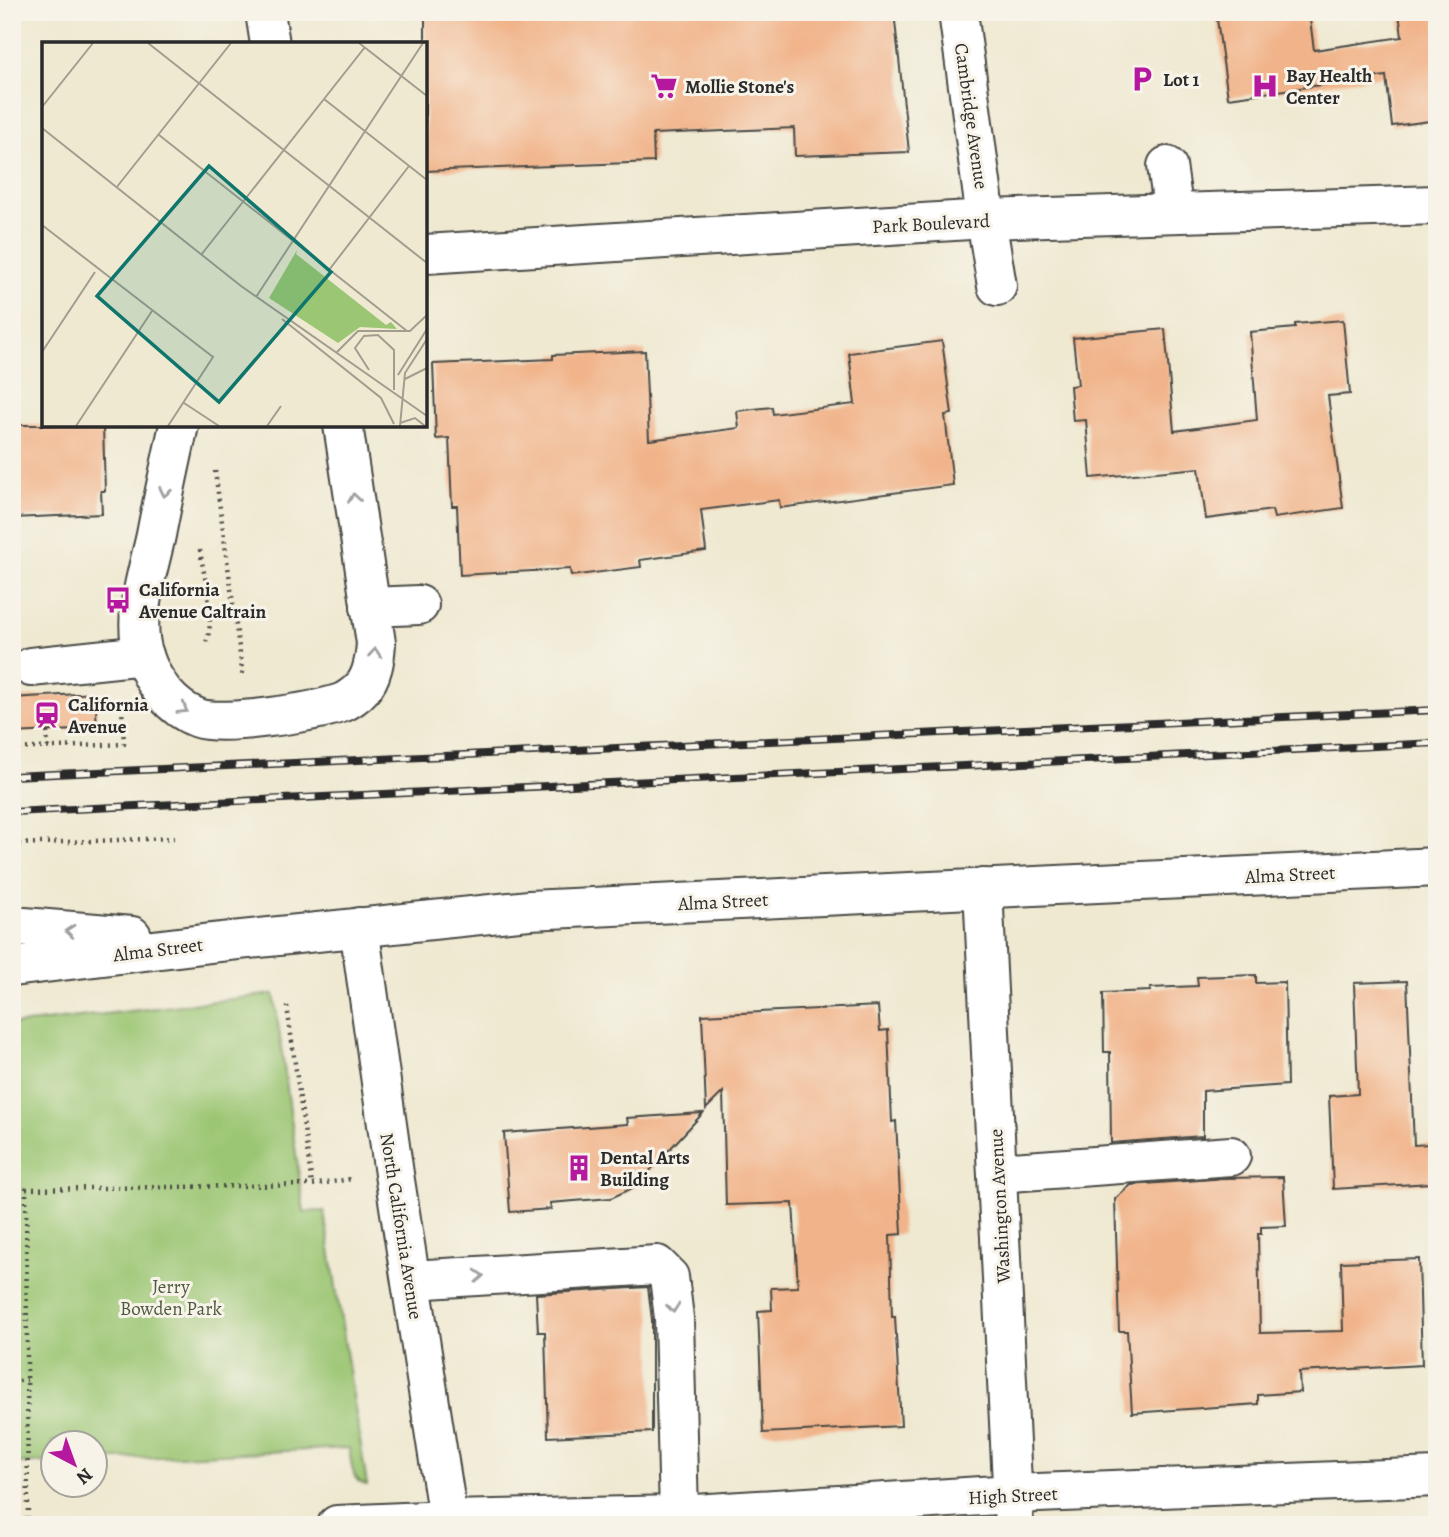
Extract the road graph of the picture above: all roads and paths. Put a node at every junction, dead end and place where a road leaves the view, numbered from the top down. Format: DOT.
graph roads {
  1 [pos="265,12"];
  2 [pos="958,12"];
  3 [pos="270,42"];
  4 [pos="1167,166"];
  5 [pos="1437,205"];
  6 [pos="1174,214"];
  7 [pos="986,219"];
  8 [pos="427,254"];
  9 [pos="998,286"];
  10 [pos="179,427"];
  11 [pos="344,427"];
  12 [pos="213,458"];
  13 [pos="211,470"];
  14 [pos="209,481"];
  15 [pos="199,544"];
  16 [pos="419,605"];
  17 [pos="370,607"];
  18 [pos="204,645"];
  19 [pos="144,655"];
  20 [pos="31,667"];
  21 [pos="244,690"];
  22 [pos="121,702"];
  23 [pos="47,732"];
  24 [pos="48,747"];
  25 [pos="12,749"];
  26 [pos="174,838"];
  27 [pos="12,844"];
  28 [pos="1437,867"];
  29 [pos="983,888"];
  30 [pos="12,926"];
  31 [pos="359,926"];
  32 [pos="211,943"];
  33 [pos="12,967"];
  34 [pos="287,1006"];
  35 [pos="1231,1156"];
  36 [pos="997,1173"];
  37 [pos="26,1189"];
  38 [pos="12,1190"];
  39 [pos="411,1280"];
  40 [pos="27,1380"];
  41 [pos="12,1382"];
  42 [pos="1437,1477"];
  43 [pos="1014,1510"];
  44 [pos="679,1515"];
  45 [pos="448,1522"];
  46 [pos="28,1525"];
  47 [pos="337,1525"];
  1 -- 3 [label="street"];
  2 -- 7 [label="street, Cambridge Avenue"];
  4 -- 6 [label="street"];
  5 -- 6 [label="street, Park Boulevard"];
  6 -- 7 [label="street, Park Boulevard"];
  7 -- 8 [label="street, Park Boulevard"];
  7 -- 9 [label="street, Cambridge Avenue"];
  10 -- 19 [label="street, one-way"];
  17 -- 11 [label="street, one-way"];
  12 -- 21 [label="path"];
  13 -- 14 [label="path"];
  15 -- 18 [label="path"];
  16 -- 17 [label="street"];
  19 -- 17 [label="street, one-way"];
  19 -- 20 [label="street"];
  22 -- 24 [label="path"];
  23 -- 24 [label="path"];
  24 -- 25 [label="path"];
  26 -- 27 [label="path"];
  28 -- 29 [label="street, Alma Street"];
  29 -- 31 [label="street, Alma Street"];
  29 -- 36 [label="street, Washington Avenue"];
  32 -- 30 [label="street, one-way"];
  31 -- 32 [label="street, Alma Street"];
  31 -- 39 [label="street, North California Avenue"];
  32 -- 33 [label="street, Alma Street"];
  34 -- 37 [label="path"];
  35 -- 36 [label="street"];
  36 -- 43 [label="street, Washington Avenue"];
  37 -- 38 [label="path"];
  37 -- 40 [label="path"];
  39 -- 44 [label="street, one-way"];
  39 -- 45 [label="street, North California Avenue"];
  40 -- 41 [label="path"];
  40 -- 46 [label="path"];
  42 -- 43 [label="street, High Street"];
  43 -- 44 [label="street, High Street"];
  44 -- 45 [label="street, High Street"];
  45 -- 47 [label="street, High Street"];
}
